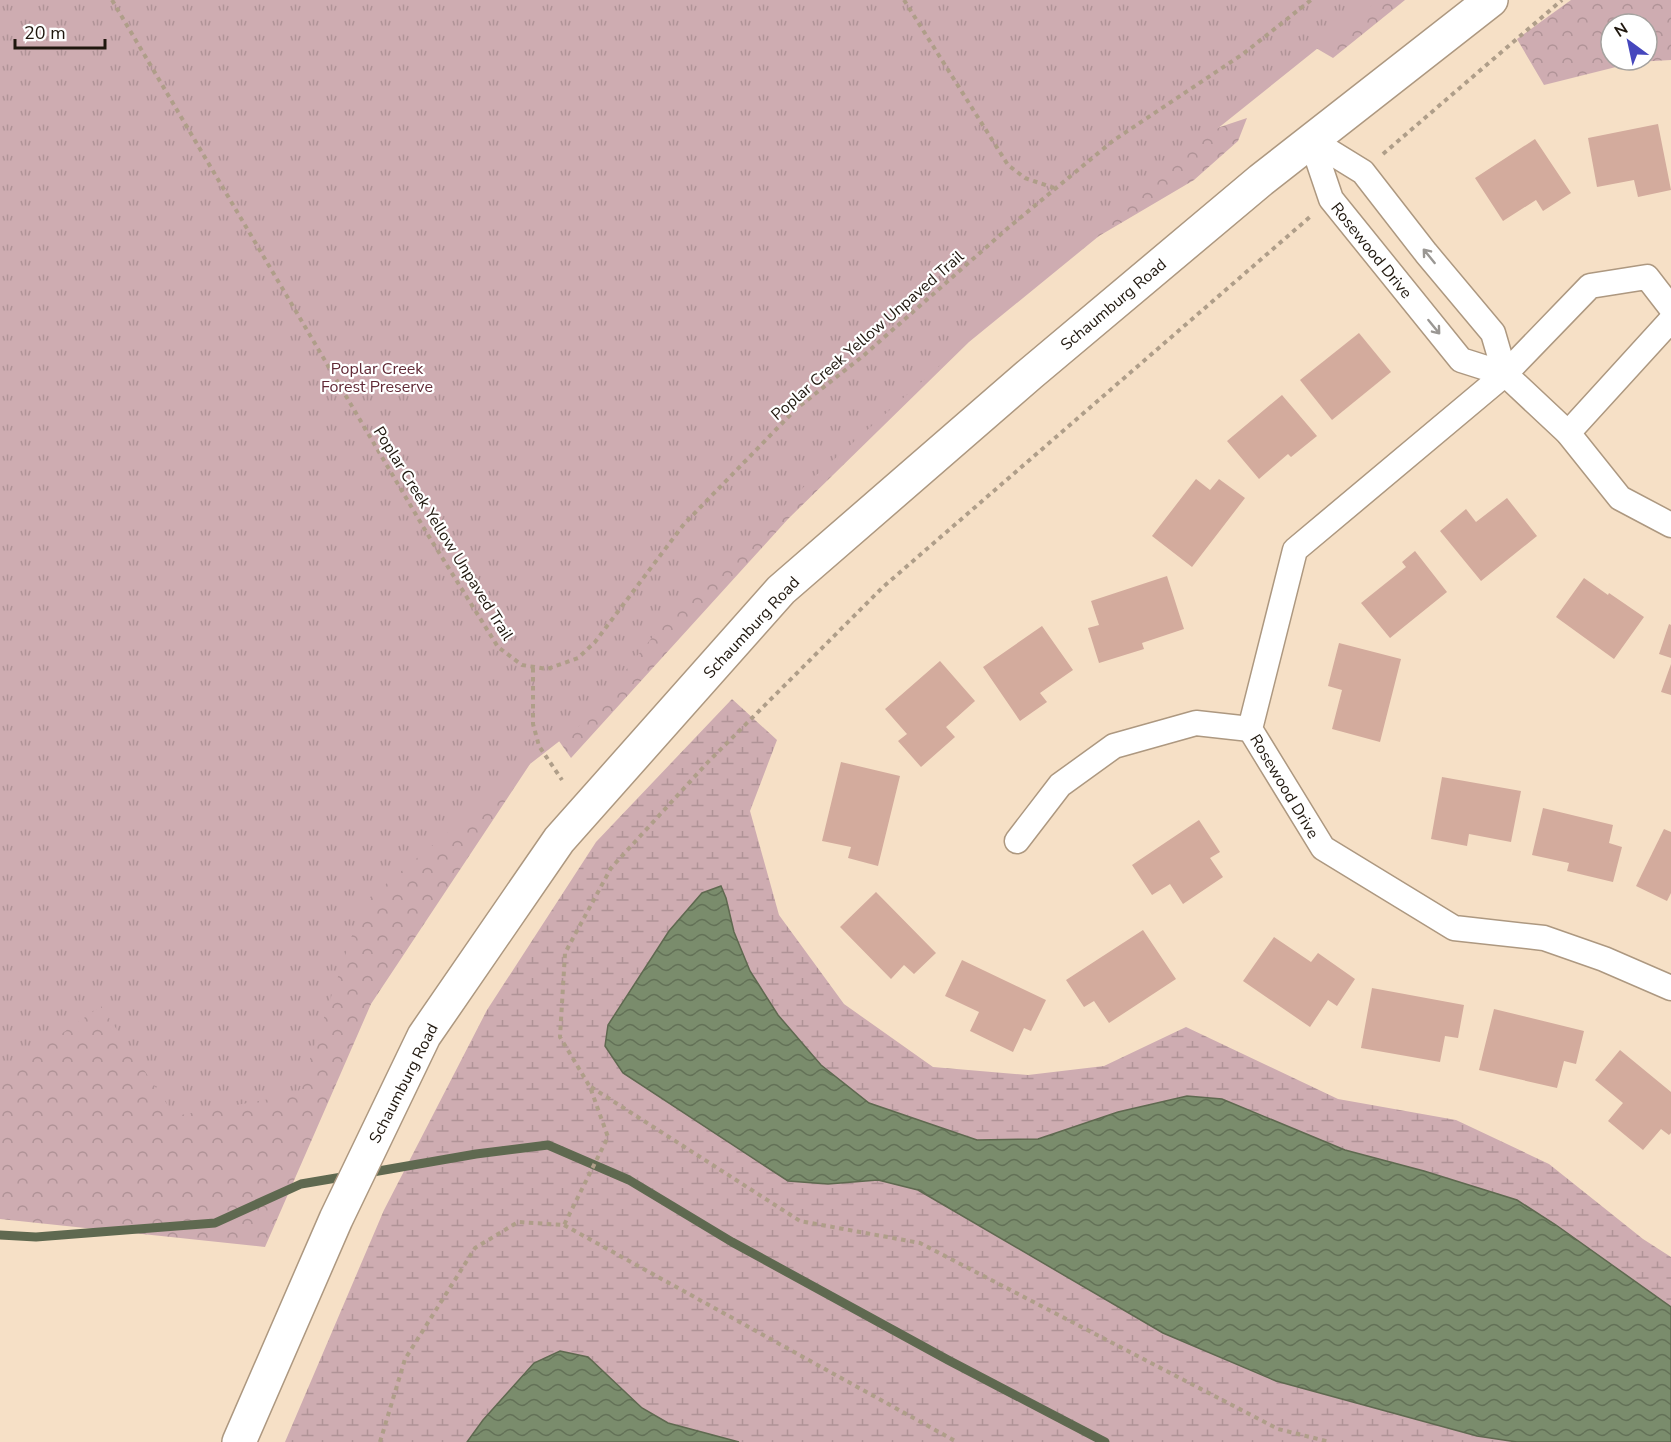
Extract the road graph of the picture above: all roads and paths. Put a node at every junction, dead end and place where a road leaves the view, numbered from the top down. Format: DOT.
graph roads {
  1 [pos="112,0"];
  2 [pos="904,0"];
  3 [pos="1311,0"];
  4 [pos="1491,0"];
  5 [pos="1562,0"];
  6 [pos="1311,140"];
  7 [pos="1363,172"];
  8 [pos="1054,188"];
  9 [pos="1331,199"];
  10 [pos="1671,308"];
  11 [pos="1671,320"];
  12 [pos="1504,374"];
  13 [pos="1568,433"];
  14 [pos="1671,525"];
  15 [pos="533,668"];
  16 [pos="1250,729"];
  17 [pos="562,780"];
  18 [pos="1017,841"];
  19 [pos="1671,988"];
  20 [pos="591,1087"];
  21 [pos="564,1225"];
  22 [pos="239,1442"];
  23 [pos="380,1442"];
  24 [pos="957,1442"];
  25 [pos="1330,1442"];
  1 -- 15 [label="path, Poplar Creek Yellow Unpaved Trail"];
  2 -- 8 [label="path"];
  3 -- 8 [label="path, Poplar Creek Yellow Unpaved Trail"];
  4 -- 6 [label="main road, Schaumburg Road"];
  5 -- 7 [label="path"];
  6 -- 7 [label="street"];
  6 -- 9 [label="street, Rosewood Drive"];
  6 -- 22 [label="main road, Schaumburg Road"];
  12 -- 7 [label="street, one-way"];
  8 -- 15 [label="path, Poplar Creek Yellow Unpaved Trail"];
  9 -- 12 [label="street, Rosewood Drive, one-way"];
  9 -- 20 [label="path"];
  10 -- 12 [label="street"];
  11 -- 13 [label="street"];
  12 -- 13 [label="street, Rosewood Drive"];
  12 -- 16 [label="street, Rosewood Drive"];
  13 -- 14 [label="street, Rosewood Drive"];
  15 -- 17 [label="path"];
  16 -- 18 [label="street"];
  16 -- 19 [label="street, Rosewood Drive"];
  20 -- 21 [label="path"];
  20 -- 25 [label="path"];
  21 -- 23 [label="path"];
  21 -- 24 [label="path"];
}
